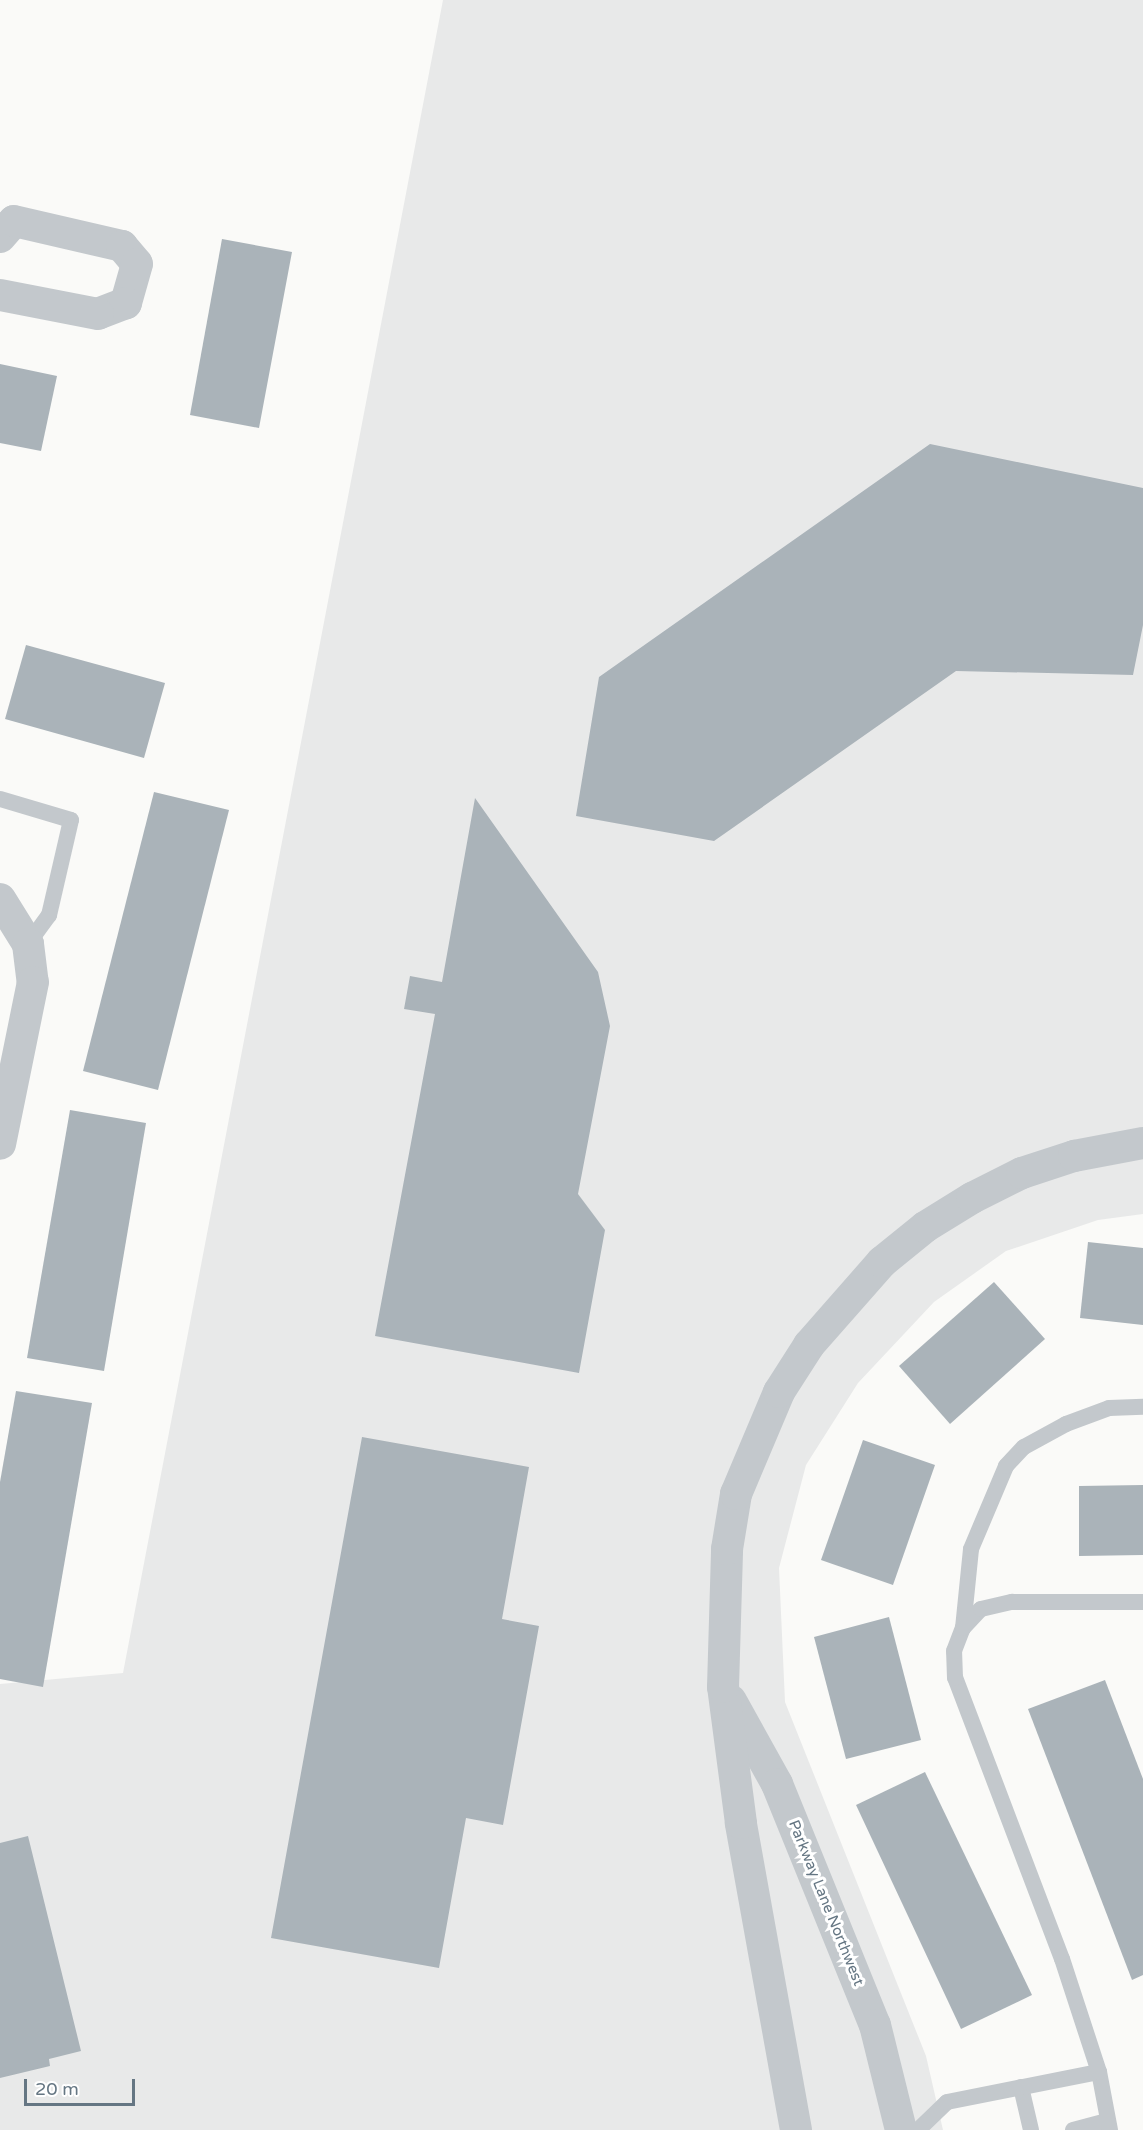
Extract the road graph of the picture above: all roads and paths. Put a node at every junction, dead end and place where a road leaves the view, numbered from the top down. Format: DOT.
graph roads {
  1 [pos="0,237"];
  2 [pos="0,295"];
  3 [pos="0,800"];
  4 [pos="0,899"];
  5 [pos="28,944"];
  6 [pos="0,1143"];
  7 [pos="1143,1143"];
  8 [pos="1143,1407"];
  9 [pos="1143,1602"];
  10 [pos="963,1628"];
  11 [pos="723,1687"];
  12 [pos="1099,2072"];
  13 [pos="1021,2087"];
  14 [pos="1109,2125"];
  15 [pos="796,2130"];
  16 [pos="901,2130"];
  17 [pos="918,2130"];
  18 [pos="1031,2130"];
  19 [pos="1073,2130"];
  1 -- 2 [label="street"];
  3 -- 5 [label="lane"];
  4 -- 5 [label="street"];
  5 -- 6 [label="street"];
  7 -- 11 [label="street"];
  8 -- 10 [label="lane"];
  9 -- 10 [label="lane"];
  10 -- 12 [label="lane"];
  11 -- 15 [label="street"];
  11 -- 16 [label="street, Parkway Lane Northwest"];
  12 -- 13 [label="lane"];
  12 -- 14 [label="lane"];
  13 -- 17 [label="lane"];
  13 -- 18 [label="lane"];
  14 -- 19 [label="lane"];
}
